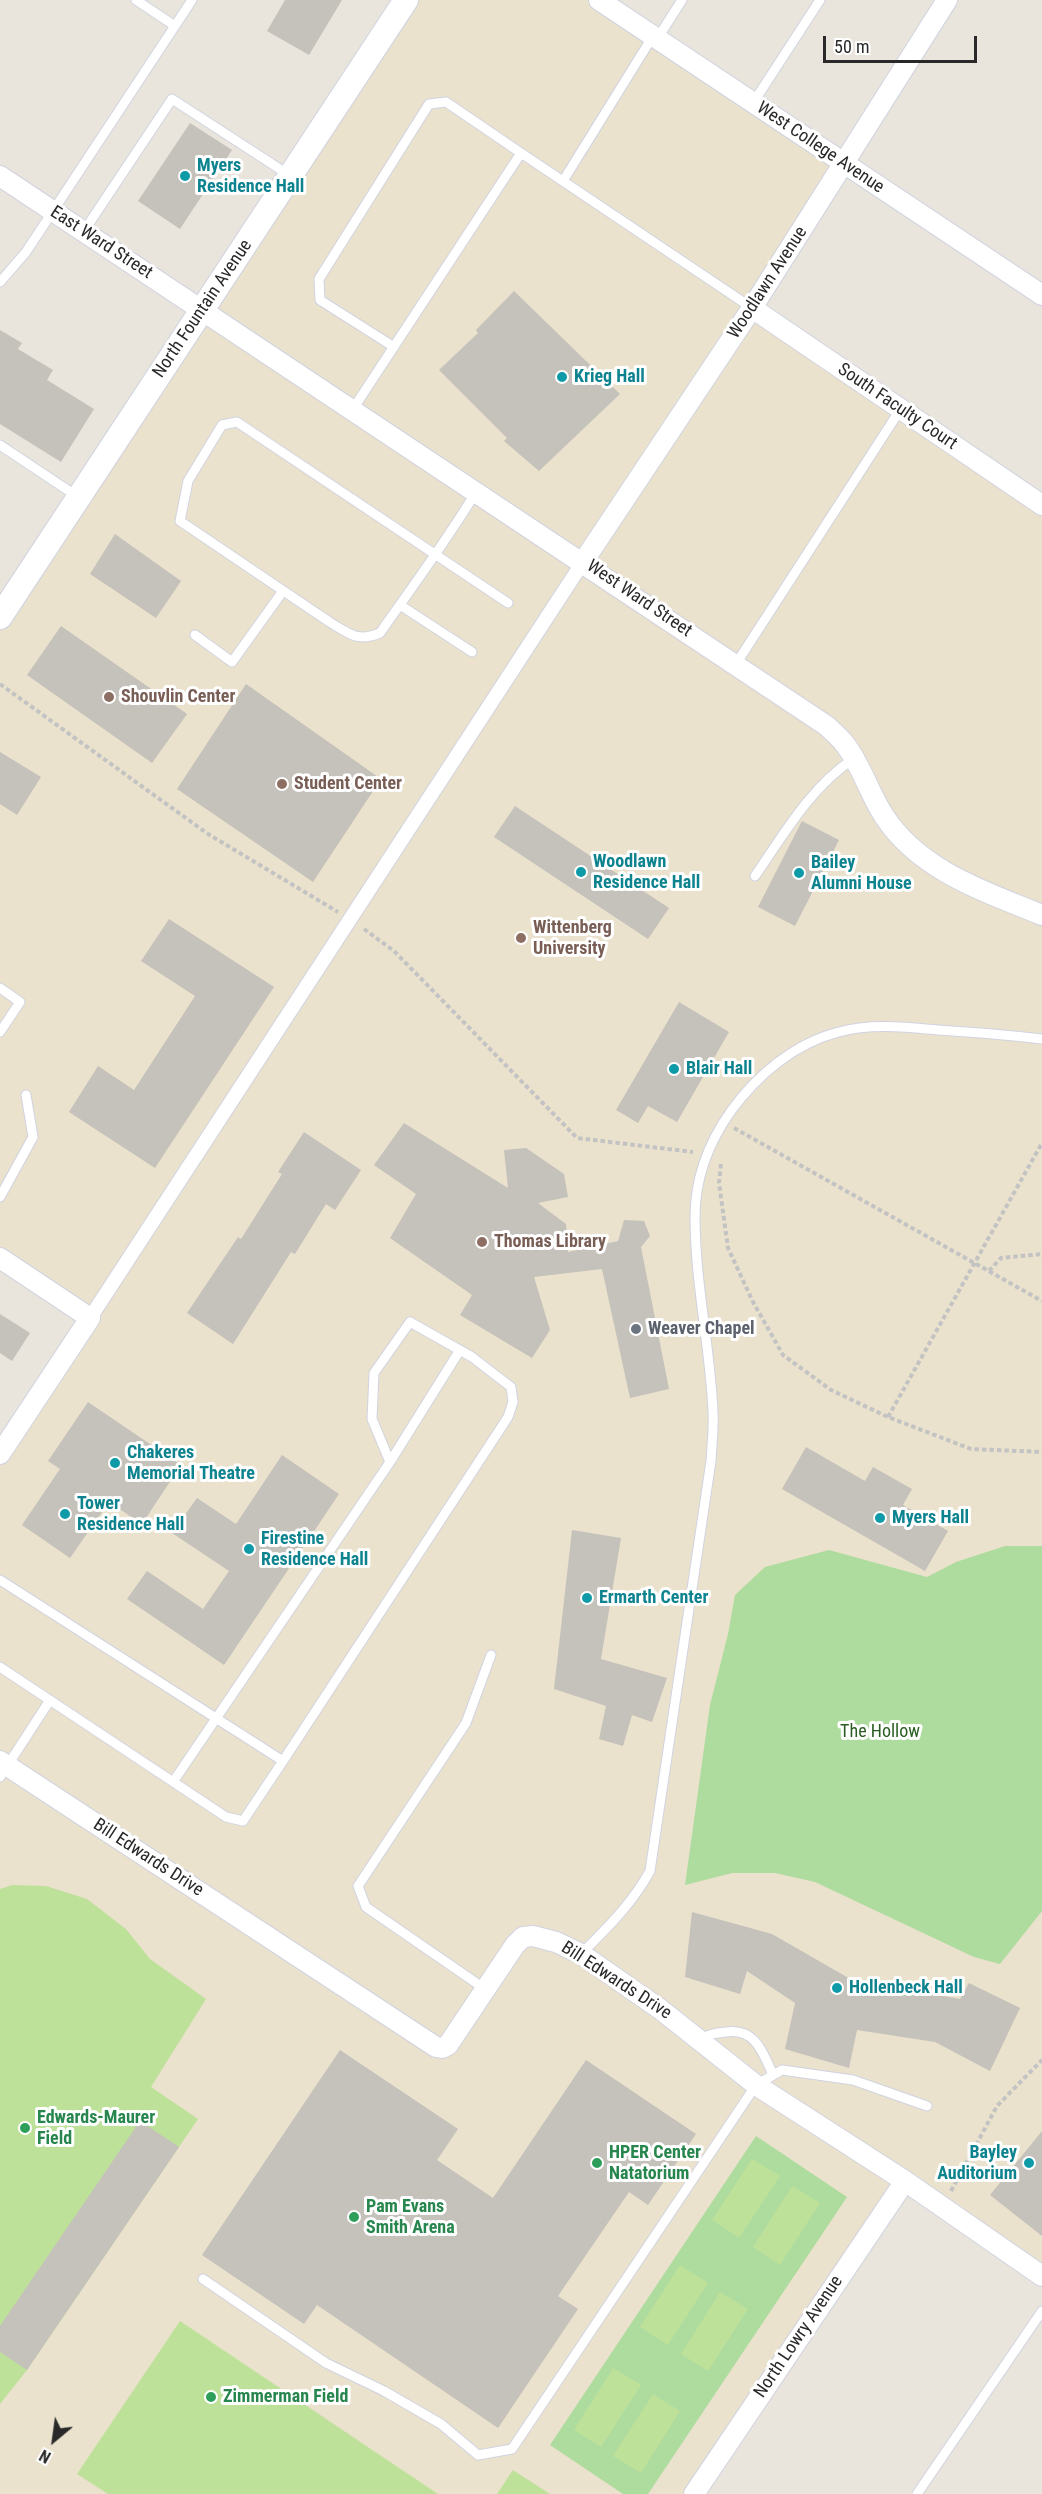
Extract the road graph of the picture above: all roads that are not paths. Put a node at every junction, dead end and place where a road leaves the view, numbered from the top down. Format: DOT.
graph roads {
  1 [pos="136,0"];
  2 [pos="192,0"];
  3 [pos="406,0"];
  4 [pos="599,0"];
  5 [pos="682,0"];
  6 [pos="820,0"];
  7 [pos="947,0"];
  8 [pos="175,26"];
  9 [pos="655,37"];
  10 [pos="753,103"];
  11 [pos="521,153"];
  12 [pos="844,164"];
  13 [pos="0,176"];
  14 [pos="291,177"];
  15 [pos="563,181"];
  16 [pos="53,211"];
  17 [pos="84,231"];
  18 [pos="0,282"];
  19 [pos="1042,295"];
  20 [pos="752,308"];
  21 [pos="202,309"];
  22 [pos="394,347"];
  23 [pos="353,409"];
  24 [pos="900,410"];
  25 [pos="0,445"];
  26 [pos="476,492"];
  27 [pos="78,497"];
  28 [pos="1042,505"];
  29 [pos="435,554"];
  30 [pos="583,562"];
  31 [pos="283,591"];
  32 [pos="508,603"];
  33 [pos="400,604"];
  34 [pos="0,617"];
  35 [pos="195,635"];
  36 [pos="472,652"];
  37 [pos="736,664"];
  38 [pos="853,759"];
  39 [pos="755,876"];
  40 [pos="1042,915"];
  41 [pos="0,988"];
  42 [pos="0,1032"];
  43 [pos="1042,1040"];
  44 [pos="26,1095"];
  45 [pos="0,1197"];
  46 [pos="0,1258"];
  47 [pos="90,1318"];
  48 [pos="460,1350"];
  49 [pos="0,1454"];
  50 [pos="390,1462"];
  51 [pos="0,1580"];
  52 [pos="491,1655"];
  53 [pos="0,1667"];
  54 [pos="50,1700"];
  55 [pos="217,1719"];
  56 [pos="283,1761"];
  57 [pos="2,1768"];
  58 [pos="173,1782"];
  59 [pos="581,1954"];
  60 [pos="485,1989"];
  61 [pos="699,2040"];
  62 [pos="765,2080"];
  63 [pos="927,2106"];
  64 [pos="905,2181"];
  65 [pos="1042,2276"];
  66 [pos="203,2279"];
  67 [pos="1042,2311"];
  68 [pos="694,2494"];
  69 [pos="917,2494"];
  1 -- 8 [label="lane"];
  2 -- 8 [label="lane"];
  3 -- 14 [label="street, North Fountain Avenue"];
  4 -- 9 [label="street, West College Avenue"];
  5 -- 9 [label="lane"];
  6 -- 10 [label="lane"];
  7 -- 12 [label="street, Woodlawn Avenue"];
  8 -- 16 [label="lane"];
  9 -- 10 [label="street, West College Avenue"];
  9 -- 15 [label="lane"];
  10 -- 12 [label="street, West College Avenue"];
  11 -- 15 [label="lane"];
  11 -- 22 [label="lane"];
  11 -- 22 [label="lane"];
  12 -- 19 [label="street, West College Avenue"];
  12 -- 20 [label="street, Woodlawn Avenue"];
  13 -- 16 [label="street, East Ward Street"];
  14 -- 17 [label="lane"];
  14 -- 21 [label="street, North Fountain Avenue"];
  15 -- 20 [label="lane"];
  16 -- 17 [label="street, East Ward Street"];
  16 -- 18 [label="lane"];
  17 -- 21 [label="street, East Ward Street"];
  20 -- 24 [label="street, South Faculty Court"];
  20 -- 30 [label="street, Woodlawn Avenue"];
  21 -- 23 [label="street, West Ward Street"];
  21 -- 27 [label="street, North Fountain Avenue"];
  22 -- 23 [label="lane"];
  23 -- 26 [label="street, West Ward Street"];
  24 -- 28 [label="street, South Faculty Court"];
  24 -- 37 [label="lane"];
  25 -- 27 [label="lane"];
  26 -- 29 [label="lane"];
  26 -- 30 [label="street, West Ward Street"];
  27 -- 34 [label="street, North Fountain Avenue"];
  29 -- 31 [label="lane"];
  29 -- 32 [label="lane"];
  29 -- 33 [label="lane"];
  30 -- 37 [label="street, West Ward Street"];
  30 -- 47 [label="street"];
  31 -- 33 [label="lane"];
  31 -- 35 [label="lane"];
  33 -- 36 [label="lane"];
  37 -- 38 [label="street, West Ward Street"];
  38 -- 39 [label="lane"];
  38 -- 40 [label="street, West Ward Street"];
  41 -- 42 [label="lane"];
  43 -- 59 [label="lane"];
  44 -- 45 [label="lane"];
  46 -- 47 [label="street"];
  47 -- 49 [label="street"];
  48 -- 50 [label="lane"];
  48 -- 50 [label="lane"];
  48 -- 56 [label="lane"];
  50 -- 55 [label="lane"];
  51 -- 55 [label="lane"];
  52 -- 60 [label="lane"];
  53 -- 54 [label="lane"];
  54 -- 57 [label="lane"];
  54 -- 58 [label="lane"];
  55 -- 56 [label="lane"];
  55 -- 58 [label="lane"];
  56 -- 58 [label="lane"];
  57 -- 60 [label="street, Bill Edwards Drive"];
  59 -- 60 [label="street, Bill Edwards Drive"];
  59 -- 61 [label="street, Bill Edwards Drive"];
  61 -- 62 [label="street, Bill Edwards Drive"];
  61 -- 62 [label="lane"];
  62 -- 63 [label="lane"];
  62 -- 64 [label="street, Bill Edwards Drive"];
  62 -- 66 [label="lane"];
  64 -- 65 [label="street, Bill Edwards Drive"];
  64 -- 68 [label="street, North Lowry Avenue"];
  67 -- 69 [label="lane"];
}
